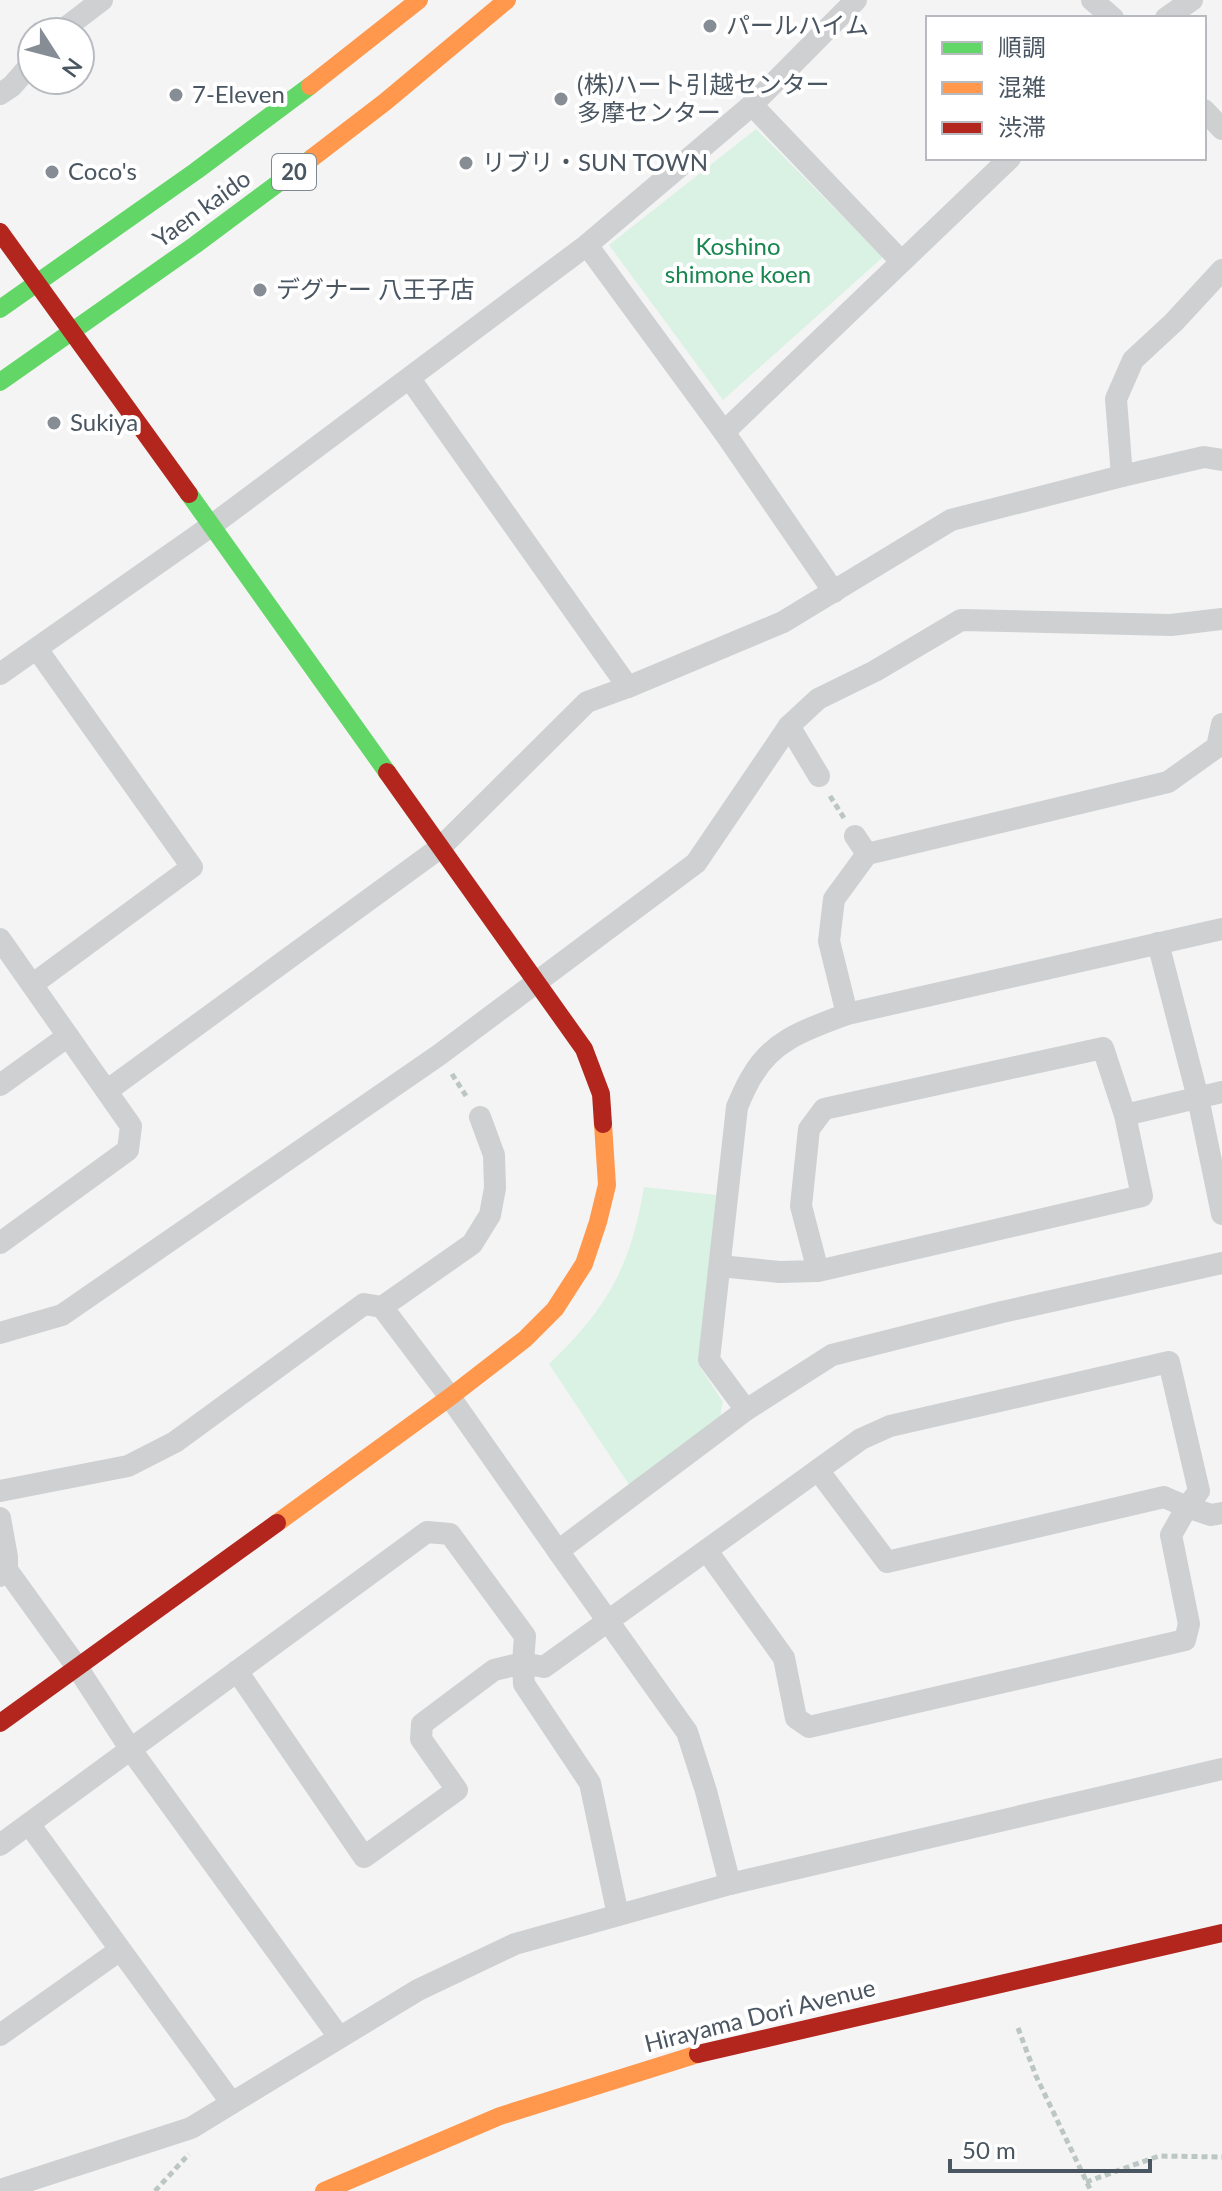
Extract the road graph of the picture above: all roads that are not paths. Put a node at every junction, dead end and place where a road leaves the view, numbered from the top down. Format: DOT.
graph roads {
  1 [pos="102,0"];
  2 [pos="419,0"];
  3 [pos="507,0"];
  4 [pos="856,0"];
  5 [pos="1092,0"];
  6 [pos="1192,0"];
  7 [pos="81,16"];
  8 [pos="1111,16"];
  9 [pos="1169,16"];
  10 [pos="16,81"];
  11 [pos="0,94"];
  12 [pos="752,105"];
  13 [pos="1206,112"];
  14 [pos="1222,129"];
  15 [pos="1008,160"];
  16 [pos="0,232"];
  17 [pos="587,245"];
  18 [pos="901,261"];
  19 [pos="1222,270"];
  20 [pos="36,282"];
  21 [pos="0,309"];
  22 [pos="71,331"];
  23 [pos="410,379"];
  24 [pos="0,382"];
  25 [pos="724,432"];
  26 [pos="1222,460"];
  27 [pos="1122,476"];
  28 [pos="211,526"];
  29 [pos="834,592"];
  30 [pos="1222,623"];
  31 [pos="37,649"];
  32 [pos="0,674"];
  33 [pos="628,687"];
  34 [pos="1222,724"];
  35 [pos="789,726"];
  36 [pos="1220,748"];
  37 [pos="819,776"];
  38 [pos="441,847"];
  39 [pos="1222,929"];
  40 [pos="0,939"];
  41 [pos="1158,943"];
  42 [pos="536,981"];
  43 [pos="33,984"];
  44 [pos="847,1014"];
  45 [pos="68,1036"];
  46 [pos="0,1085"];
  47 [pos="108,1090"];
  48 [pos="1222,1092"];
  49 [pos="1198,1098"];
  50 [pos="1125,1115"];
  51 [pos="480,1117"];
  52 [pos="1222,1214"];
  53 [pos="0,1243"];
  54 [pos="1222,1263"];
  55 [pos="720,1266"];
  56 [pos="818,1271"];
  57 [pos="382,1307"];
  58 [pos="0,1333"];
  59 [pos="450,1397"];
  60 [pos="746,1410"];
  61 [pos="818,1470"];
  62 [pos="0,1491"];
  63 [pos="1187,1507"];
  64 [pos="1222,1513"];
  65 [pos="0,1518"];
  66 [pos="558,1551"];
  67 [pos="707,1551"];
  68 [pos="3,1573"];
  69 [pos="609,1620"];
  70 [pos="523,1663"];
  71 [pos="77,1667"];
  72 [pos="237,1671"];
  73 [pos="0,1723"];
  74 [pos="131,1750"];
  75 [pos="1222,1769"];
  76 [pos="29,1824"];
  77 [pos="0,1845"];
  78 [pos="730,1884"];
  79 [pos="618,1915"];
  80 [pos="1222,1933"];
  81 [pos="120,1950"];
  82 [pos="0,2035"];
  83 [pos="339,2037"];
  84 [pos="231,2102"];
  85 [pos="0,2190"];
  86 [pos="324,2191"];
  1 -- 7 [label="street"];
  2 -- 20 [label="main road, Yaen kaido / 20"];
  3 -- 22 [label="main road, Yaen kaido / 20"];
  4 -- 12 [label="street"];
  5 -- 8 [label="street"];
  6 -- 9 [label="street"];
  10 -- 11 [label="street"];
  12 -- 17 [label="street"];
  12 -- 18 [label="street"];
  13 -- 14 [label="street"];
  15 -- 18 [label="street"];
  16 -- 20 [label="main road"];
  17 -- 23 [label="street"];
  17 -- 25 [label="street"];
  18 -- 25 [label="street"];
  19 -- 27 [label="street"];
  20 -- 21 [label="main road, 20"];
  20 -- 22 [label="main road"];
  22 -- 24 [label="main road, 20"];
  22 -- 28 [label="main road"];
  23 -- 28 [label="street"];
  23 -- 33 [label="street"];
  25 -- 29 [label="street"];
  26 -- 27 [label="street"];
  27 -- 29 [label="street"];
  28 -- 31 [label="street"];
  28 -- 38 [label="main road"];
  29 -- 33 [label="street"];
  30 -- 35 [label="street"];
  31 -- 32 [label="street"];
  31 -- 43 [label="street"];
  33 -- 38 [label="street"];
  34 -- 36 [label="street"];
  35 -- 37 [label="street"];
  35 -- 42 [label="street"];
  36 -- 44 [label="street"];
  38 -- 42 [label="main road"];
  38 -- 47 [label="street"];
  39 -- 41 [label="street"];
  40 -- 43 [label="street"];
  41 -- 44 [label="street"];
  41 -- 49 [label="street"];
  42 -- 58 [label="street"];
  42 -- 59 [label="main road"];
  43 -- 45 [label="street"];
  44 -- 55 [label="street"];
  45 -- 46 [label="street"];
  45 -- 47 [label="street"];
  47 -- 53 [label="street"];
  48 -- 49 [label="street"];
  49 -- 50 [label="street"];
  49 -- 52 [label="street"];
  50 -- 56 [label="street"];
  50 -- 56 [label="street"];
  51 -- 57 [label="street"];
  54 -- 60 [label="street"];
  55 -- 56 [label="street"];
  55 -- 60 [label="street"];
  57 -- 59 [label="street"];
  57 -- 62 [label="street"];
  59 -- 66 [label="street"];
  59 -- 71 [label="main road"];
  60 -- 66 [label="street"];
  61 -- 63 [label="street"];
  61 -- 63 [label="street"];
  61 -- 67 [label="street"];
  63 -- 64 [label="street"];
  63 -- 67 [label="street"];
  65 -- 68 [label="street"];
  66 -- 69 [label="street"];
  67 -- 69 [label="street"];
  68 -- 71 [label="street"];
  69 -- 70 [label="street"];
  69 -- 78 [label="street"];
  70 -- 72 [label="street"];
  70 -- 72 [label="street"];
  70 -- 79 [label="street"];
  71 -- 73 [label="main road"];
  71 -- 74 [label="street"];
  72 -- 74 [label="street"];
  74 -- 76 [label="street"];
  74 -- 83 [label="street"];
  75 -- 78 [label="street"];
  76 -- 77 [label="street"];
  76 -- 81 [label="street"];
  78 -- 79 [label="street"];
  79 -- 83 [label="street"];
  80 -- 86 [label="main road, Hirayama Dori Avenue"];
  81 -- 82 [label="street"];
  81 -- 84 [label="street"];
  83 -- 84 [label="street"];
  84 -- 85 [label="street"];
}
